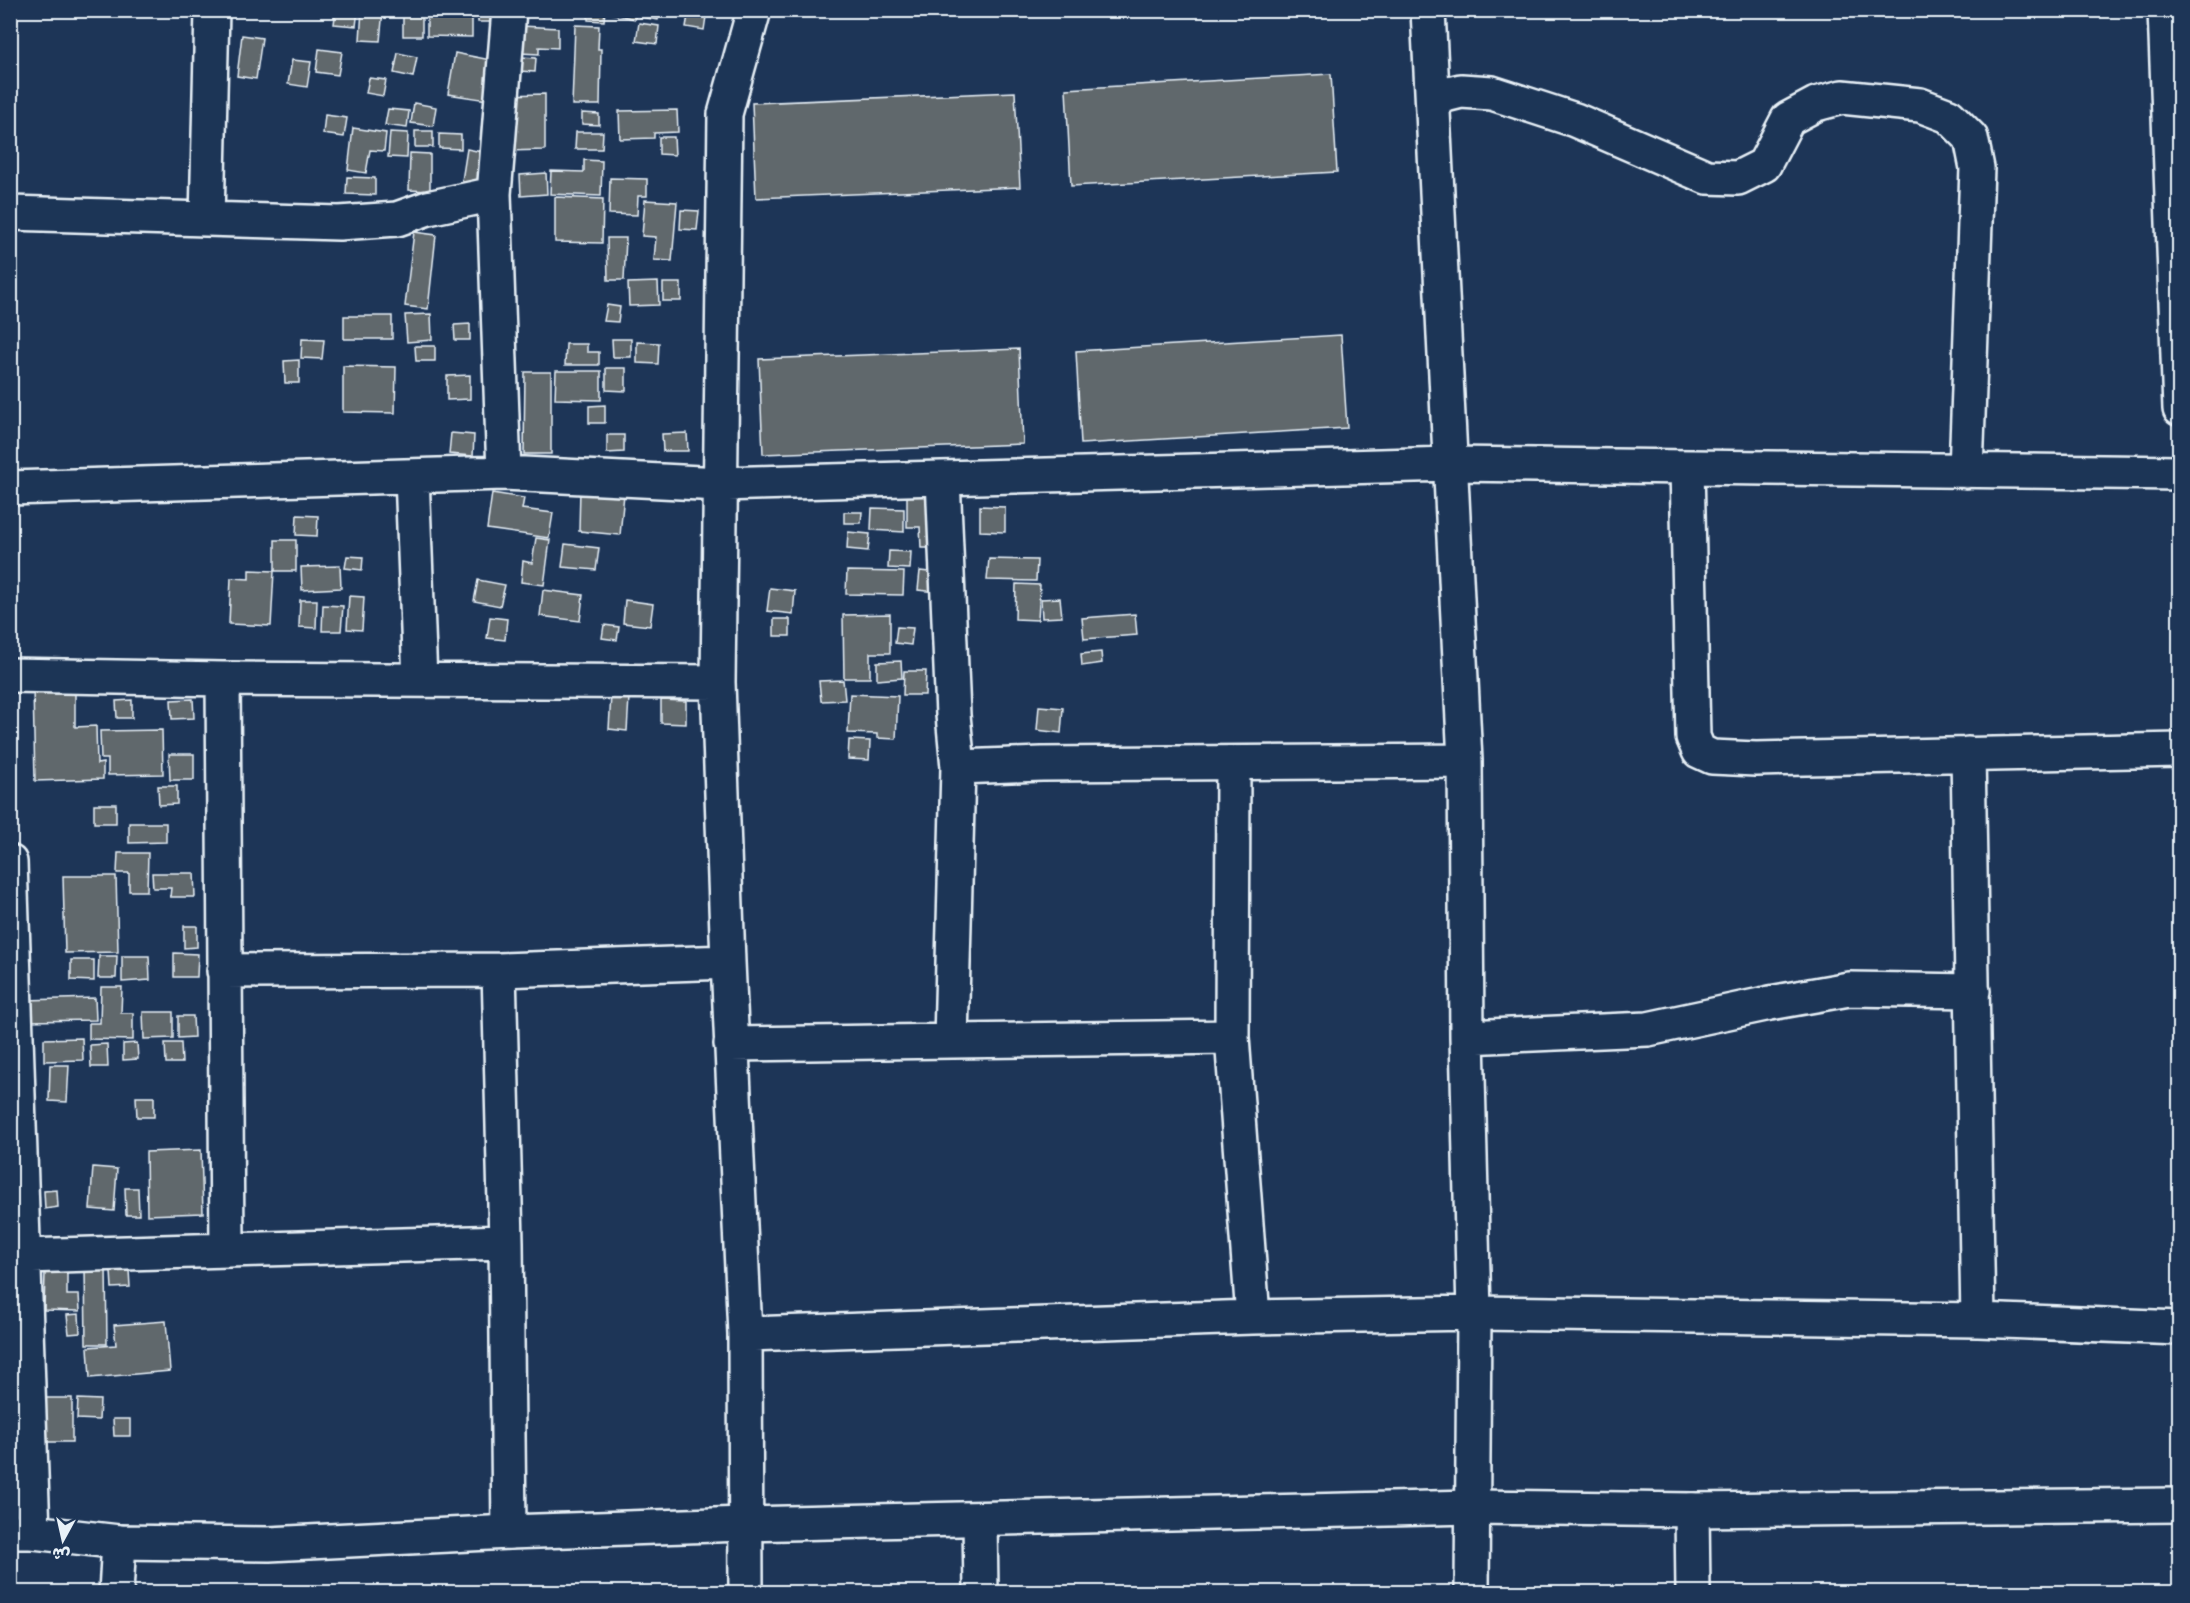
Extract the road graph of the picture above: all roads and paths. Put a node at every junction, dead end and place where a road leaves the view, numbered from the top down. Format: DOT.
graph roads {
  1 [pos="212,10"];
  2 [pos="509,10"];
  3 [pos="754,10"];
  4 [pos="1428,10"];
  5 [pos="2165,10"];
  6 [pos="1433,98"];
  7 [pos="494,194"];
  8 [pos="10,213"];
  9 [pos="207,219"];
  10 [pos="2180,409"];
  11 [pos="1451,464"];
  12 [pos="1687,467"];
  13 [pos="1966,471"];
  14 [pos="504,473"];
  15 [pos="2180,473"];
  16 [pos="412,476"];
  17 [pos="943,478"];
  18 [pos="720,484"];
  19 [pos="10,488"];
  20 [pos="10,675"];
  21 [pos="223,679"];
  22 [pos="420,680"];
  23 [pos="718,682"];
  24 [pos="2180,750"];
  25 [pos="1968,754"];
  26 [pos="1465,761"];
  27 [pos="1233,764"];
  28 [pos="958,767"];
  29 [pos="10,862"];
  30 [pos="728,962"];
  31 [pos="499,970"];
  32 [pos="224,971"];
  33 [pos="12,973"];
  34 [pos="1973,991"];
  35 [pos="1232,1037"];
  36 [pos="1467,1038"];
  37 [pos="951,1041"];
  38 [pos="732,1044"];
  39 [pos="506,1242"];
  40 [pos="227,1249"];
  41 [pos="24,1256"];
  42 [pos="1474,1313"];
  43 [pos="1253,1317"];
  44 [pos="1978,1320"];
  45 [pos="2180,1328"];
  46 [pos="745,1334"];
  47 [pos="2180,1505"];
  48 [pos="1473,1507"];
  49 [pos="1692,1510"];
  50 [pos="980,1519"];
  51 [pos="744,1524"];
  52 [pos="22,1532"];
  53 [pos="509,1532"];
  54 [pos="119,1542"];
  55 [pos="116,1593"];
  56 [pos="746,1593"];
  57 [pos="981,1593"];
  58 [pos="1472,1593"];
  59 [pos="1694,1593"];
  1 -- 9 [label="street"];
  2 -- 7 [label="street"];
  3 -- 18 [label="street"];
  4 -- 6 [label="street"];
  5 -- 10 [label="street"];
  6 -- 11 [label="street"];
  6 -- 13 [label="street"];
  7 -- 9 [label="street"];
  7 -- 14 [label="street"];
  8 -- 9 [label="street"];
  11 -- 12 [label="street"];
  11 -- 17 [label="street"];
  11 -- 26 [label="street"];
  12 -- 13 [label="street"];
  12 -- 25 [label="street"];
  13 -- 15 [label="street"];
  14 -- 16 [label="street"];
  14 -- 18 [label="street"];
  16 -- 19 [label="street"];
  16 -- 22 [label="street"];
  17 -- 18 [label="street"];
  17 -- 28 [label="street"];
  18 -- 23 [label="street"];
  20 -- 21 [label="street"];
  21 -- 22 [label="street"];
  21 -- 32 [label="street"];
  22 -- 23 [label="street"];
  23 -- 30 [label="street"];
  24 -- 25 [label="street"];
  25 -- 34 [label="street"];
  26 -- 27 [label="street"];
  26 -- 36 [label="street"];
  27 -- 28 [label="street"];
  27 -- 35 [label="street"];
  28 -- 37 [label="street"];
  29 -- 33 [label="street"];
  30 -- 31 [label="street"];
  30 -- 38 [label="street"];
  31 -- 32 [label="street"];
  31 -- 39 [label="street"];
  32 -- 40 [label="street"];
  33 -- 41 [label="street"];
  34 -- 36 [label="street"];
  34 -- 44 [label="street"];
  35 -- 37 [label="street"];
  35 -- 43 [label="street"];
  36 -- 42 [label="street"];
  37 -- 38 [label="street"];
  38 -- 46 [label="street"];
  39 -- 40 [label="street"];
  39 -- 53 [label="street"];
  40 -- 41 [label="street"];
  41 -- 52 [label="street"];
  42 -- 43 [label="street"];
  42 -- 44 [label="street"];
  42 -- 48 [label="street"];
  43 -- 46 [label="street"];
  44 -- 45 [label="street"];
  46 -- 51 [label="street"];
  47 -- 49 [label="street"];
  48 -- 49 [label="street"];
  48 -- 50 [label="street"];
  48 -- 58 [label="street"];
  49 -- 59 [label="street"];
  50 -- 51 [label="street"];
  50 -- 57 [label="street"];
  51 -- 53 [label="street"];
  51 -- 56 [label="street"];
  52 -- 54 [label="street"];
  53 -- 54 [label="street"];
  54 -- 55 [label="street"];
}
